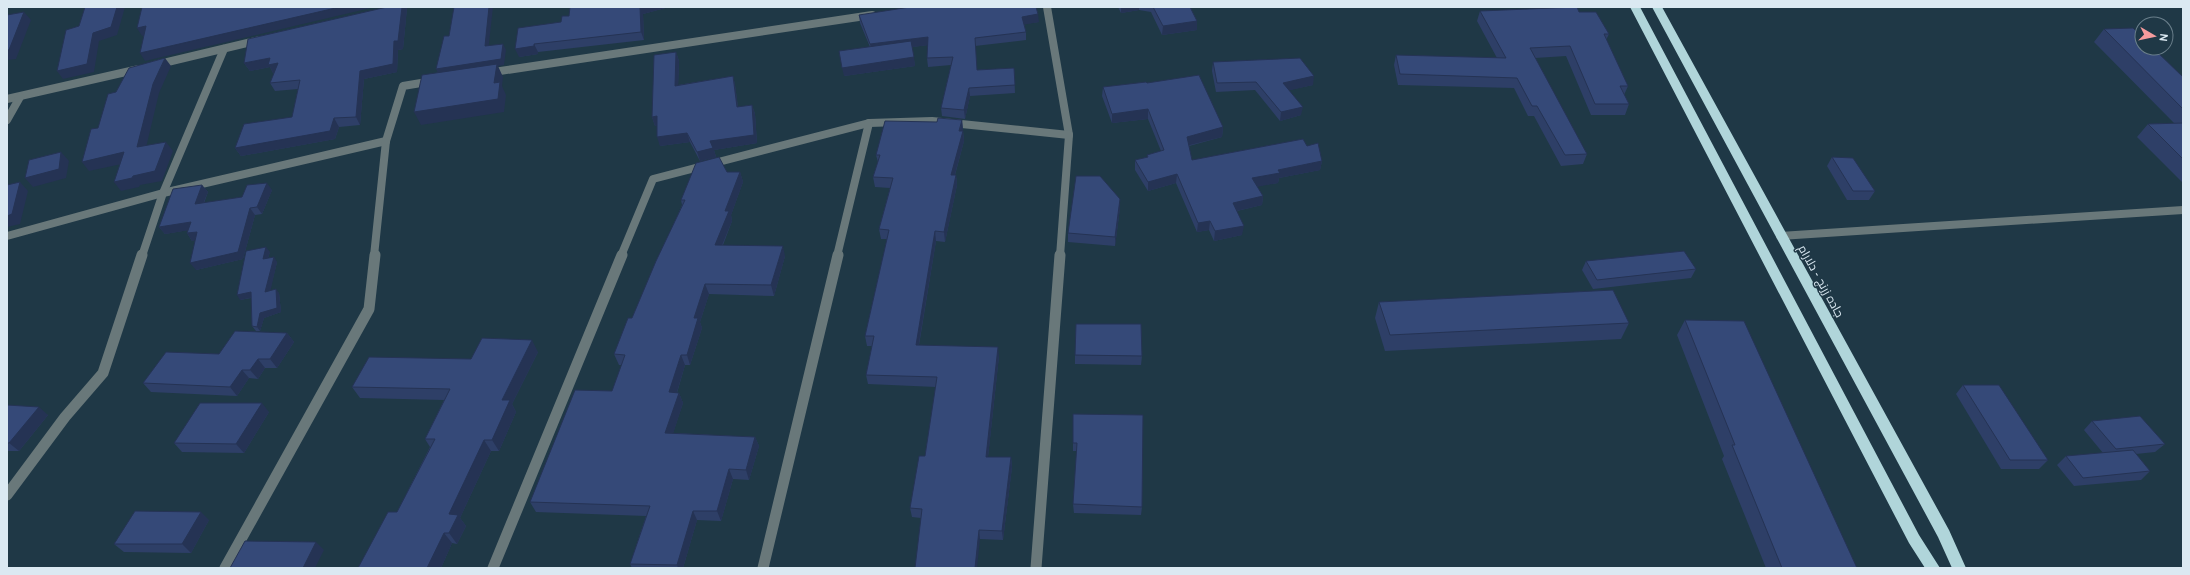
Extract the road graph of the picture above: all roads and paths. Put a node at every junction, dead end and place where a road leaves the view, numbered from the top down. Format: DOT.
graph roads {
  1 [pos="1048,7"];
  2 [pos="1635,7"];
  3 [pos="1657,7"];
  4 [pos="879,14"];
  5 [pos="270,38"];
  6 [pos="224,49"];
  7 [pos="481,74"];
  8 [pos="442,80"];
  9 [pos="20,96"];
  10 [pos="7,99"];
  11 [pos="7,120"];
  12 [pos="868,123"];
  13 [pos="1070,135"];
  14 [pos="386,141"];
  15 [pos="164,194"];
  16 [pos="2183,210"];
  17 [pos="7,236"];
  18 [pos="1780,236"];
  19 [pos="7,495"];
  20 [pos="225,568"];
  21 [pos="493,568"];
  22 [pos="764,568"];
  23 [pos="1036,568"];
  24 [pos="1933,568"];
  25 [pos="1959,568"];
  1 -- 13 [label="street"];
  2 -- 24 [label="highway"];
  3 -- 18 [label="highway, جاده زرنج - دلارام"];
  4 -- 7 [label="street"];
  5 -- 6 [label="street"];
  6 -- 9 [label="street"];
  6 -- 15 [label="street"];
  8 -- 14 [label="street"];
  9 -- 10 [label="street"];
  9 -- 11 [label="street"];
  12 -- 13 [label="street"];
  12 -- 21 [label="street"];
  12 -- 22 [label="street"];
  13 -- 23 [label="street"];
  14 -- 15 [label="street"];
  14 -- 20 [label="street"];
  15 -- 17 [label="street"];
  15 -- 19 [label="street"];
  16 -- 18 [label="street"];
  18 -- 25 [label="highway, جاده زرنج - دلارام"];
}
